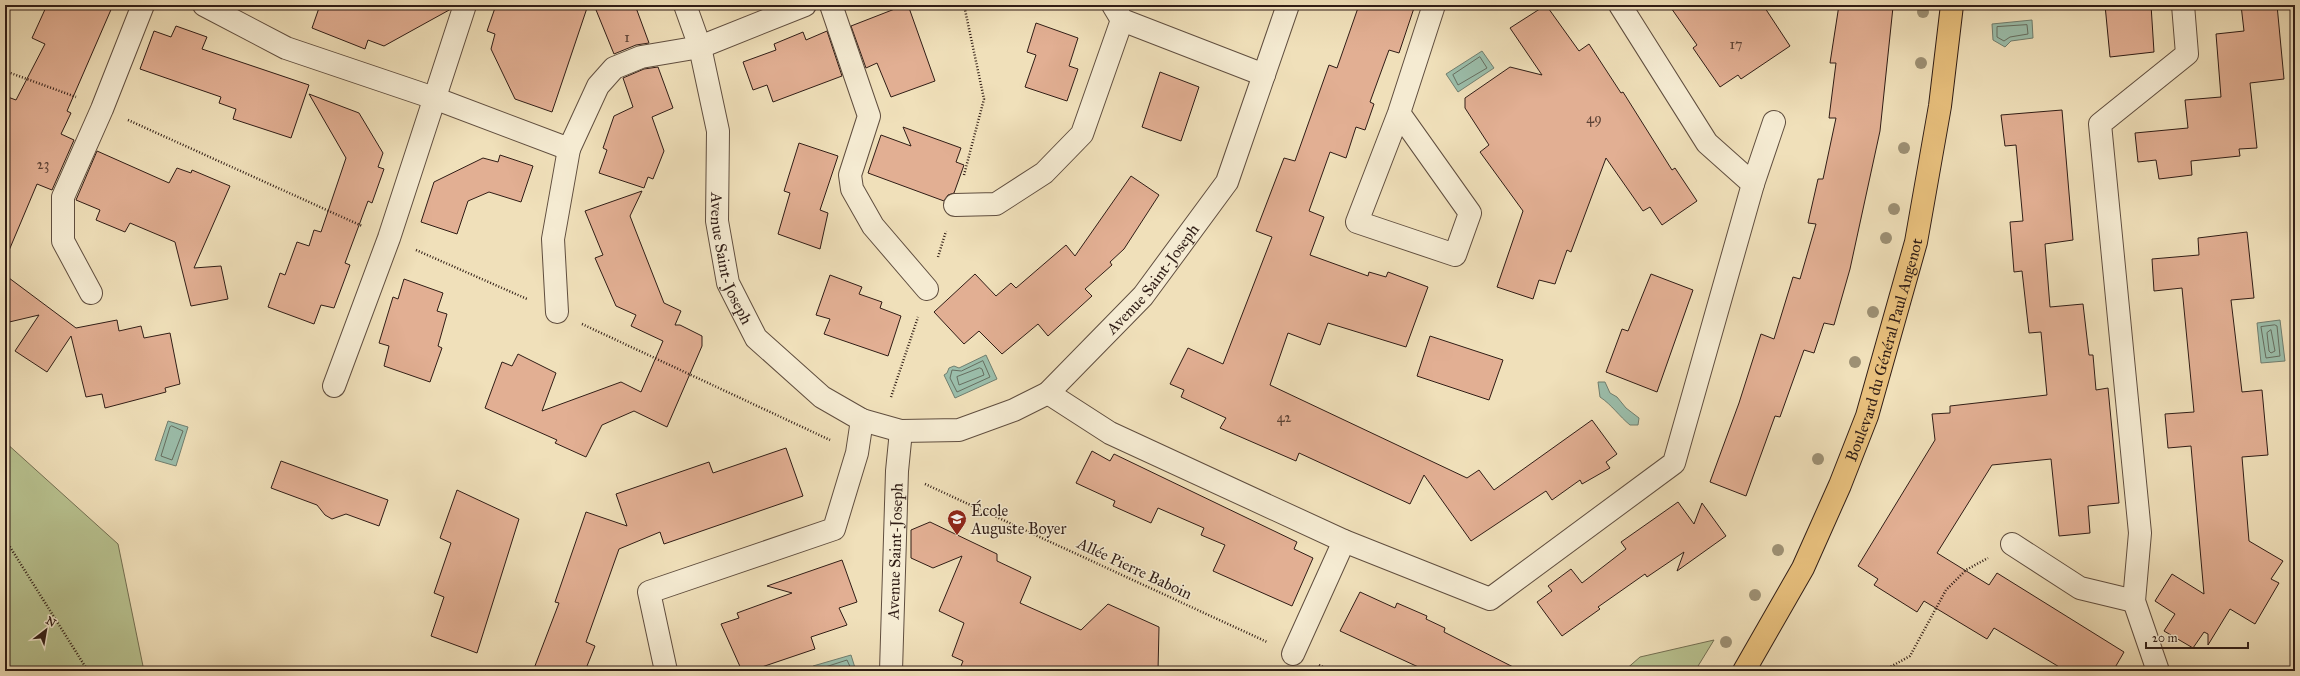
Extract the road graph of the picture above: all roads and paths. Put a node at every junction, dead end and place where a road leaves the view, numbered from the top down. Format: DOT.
graph roads {
  1 [pos="143,5"];
  2 [pos="204,5"];
  3 [pos="466,5"];
  4 [pos="685,5"];
  5 [pos="805,5"];
  6 [pos="831,5"];
  7 [pos="1288,5"];
  8 [pos="1434,5"];
  9 [pos="1620,5"];
  10 [pos="1952,5"];
  11 [pos="2183,5"];
  12 [pos="1118,12"];
  13 [pos="700,47"];
  14 [pos="1264,75"];
  15 [pos="434,98"];
  16 [pos="1399,113"];
  17 [pos="1774,122"];
  18 [pos="569,149"];
  19 [pos="1753,184"];
  20 [pos="955,205"];
  21 [pos="927,290"];
  22 [pos="91,293"];
  23 [pos="557,312"];
  24 [pos="334,386"];
  25 [pos="1048,393"];
  26 [pos="778,415"];
  27 [pos="862,420"];
  28 [pos="901,431"];
  29 [pos="857,453"];
  30 [pos="897,471"];
  31 [pos="5,539"];
  32 [pos="1344,542"];
  33 [pos="2012,544"];
  34 [pos="2134,601"];
  35 [pos="1293,654"];
  36 [pos="88,671"];
  37 [pos="666,671"];
  38 [pos="891,671"];
  39 [pos="1331,671"];
  40 [pos="1744,671"];
  41 [pos="1883,671"];
  42 [pos="2158,671"];
  1 -- 22 [label="street"];
  2 -- 15 [label="street"];
  3 -- 15 [label="street"];
  4 -- 13 [label="street, Avenue Saint-Joseph"];
  5 -- 13 [label="street"];
  6 -- 21 [label="street"];
  7 -- 14 [label="street, Avenue Saint-Joseph"];
  8 -- 16 [label="street"];
  9 -- 19 [label="street"];
  10 -- 40 [label="main road, Boulevard du Général Paul Angenot"];
  11 -- 34 [label="street"];
  12 -- 14 [label="street"];
  12 -- 20 [label="street"];
  13 -- 18 [label="street"];
  13 -- 27 [label="street, Avenue Saint-Joseph"];
  14 -- 25 [label="street, Avenue Saint-Joseph"];
  15 -- 18 [label="street"];
  15 -- 24 [label="street"];
  16 -- 16 [label="street"];
  17 -- 19 [label="street"];
  18 -- 23 [label="street"];
  19 -- 32 [label="street"];
  25 -- 28 [label="street, Avenue Saint-Joseph"];
  25 -- 32 [label="street"];
  26 -- 29 [label="path"];
  27 -- 28 [label="street, Avenue Saint-Joseph"];
  27 -- 29 [label="street"];
  28 -- 30 [label="street, Avenue Saint-Joseph"];
  29 -- 37 [label="street"];
  30 -- 35 [label="path, Allée Pierre Baboin"];
  30 -- 38 [label="street, Avenue Saint-Joseph"];
  31 -- 36 [label="path"];
  32 -- 35 [label="street"];
  33 -- 34 [label="street"];
  33 -- 41 [label="path"];
  34 -- 42 [label="street"];
  35 -- 39 [label="path, Allée Pierre Baboin"];
}
